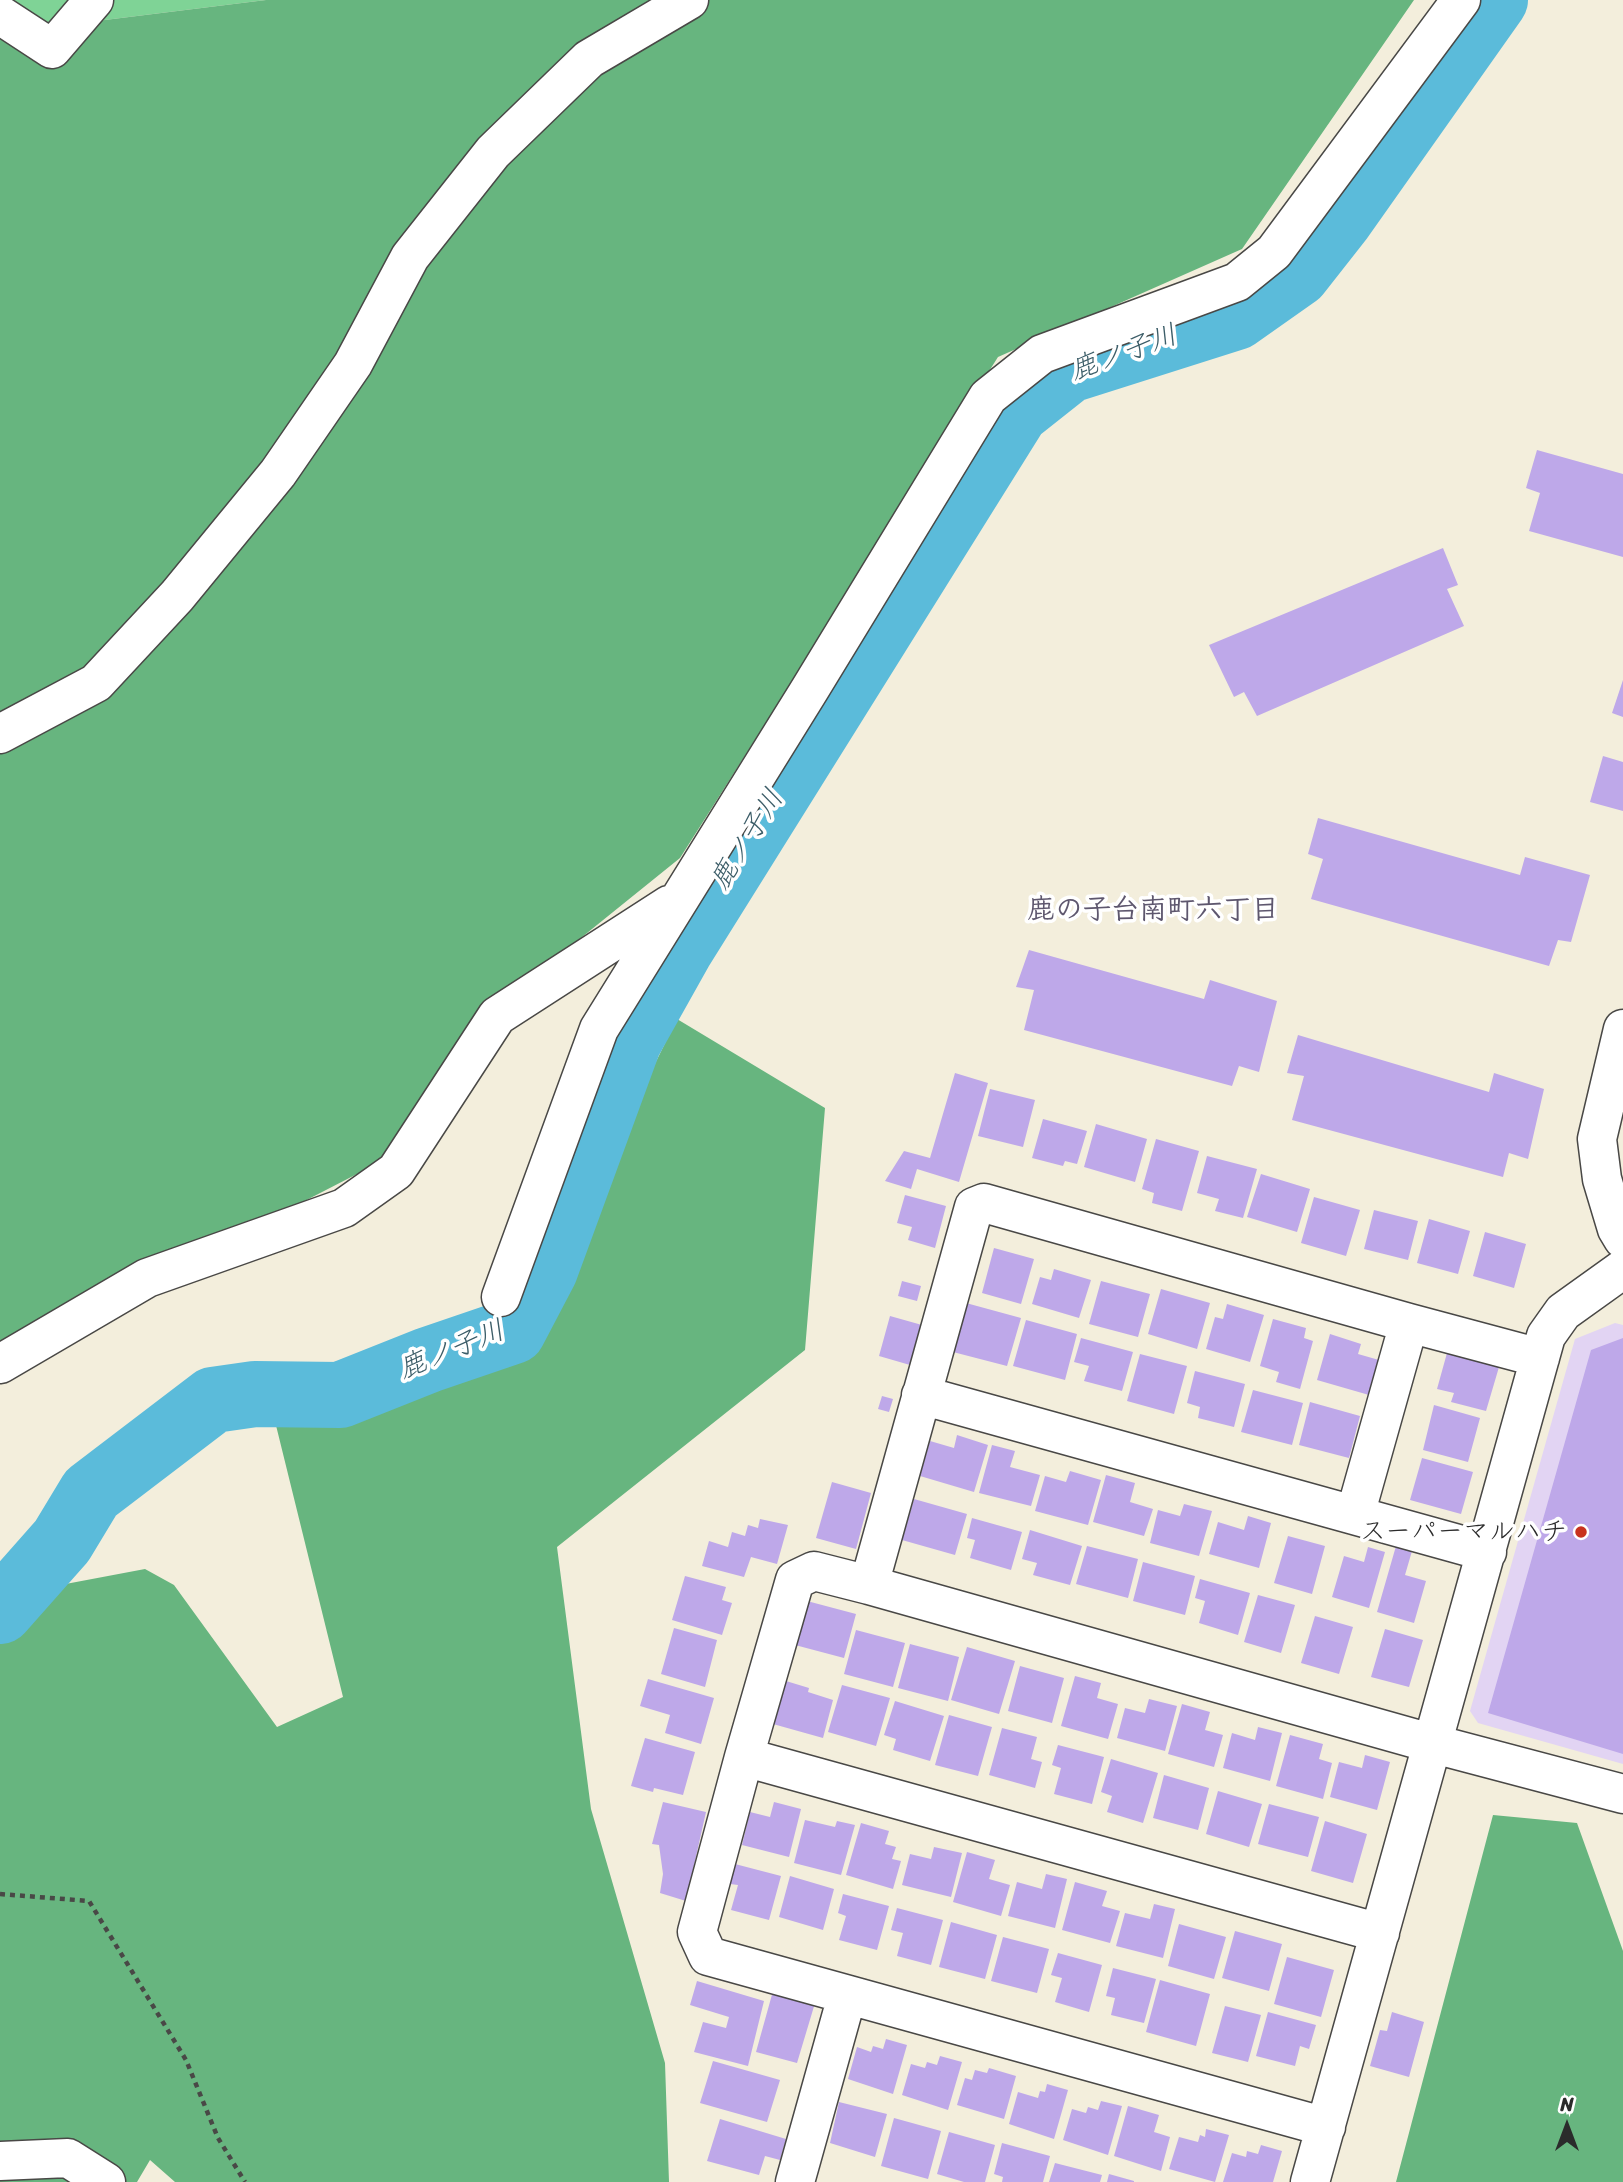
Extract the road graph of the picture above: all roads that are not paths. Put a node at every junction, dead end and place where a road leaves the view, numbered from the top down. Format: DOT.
graph roads {
  1 [pos="93,0"];
  2 [pos="690,0"];
  3 [pos="1461,0"];
  4 [pos="0,15"];
  5 [pos="0,734"];
  6 [pos="677,900"];
  7 [pos="1623,1029"];
  8 [pos="1623,1239"];
  9 [pos="1623,1269"];
  10 [pos="501,1297"];
  11 [pos="1409,1323"];
  12 [pos="1540,1358"];
  13 [pos="0,1364"];
  14 [pos="921,1395"];
  15 [pos="1354,1515"];
  16 [pos="1487,1552"];
  17 [pos="869,1585"];
  18 [pos="1434,1744"];
  19 [pos="744,1757"];
  20 [pos="1623,1794"];
  21 [pos="1380,1933"];
  22 [pos="846,1996"];
  23 [pos="1326,2127"];
  24 [pos="0,2161"];
  25 [pos="106,2182"];
  26 [pos="795,2182"];
  27 [pos="1310,2182"];
  1 -- 4 [label="street"];
  2 -- 5 [label="street"];
  3 -- 6 [label="street"];
  6 -- 10 [label="street"];
  6 -- 13 [label="street"];
  7 -- 8 [label="street"];
  9 -- 12 [label="street"];
  11 -- 12 [label="street"];
  11 -- 14 [label="street"];
  11 -- 15 [label="street"];
  12 -- 16 [label="street"];
  14 -- 15 [label="street"];
  14 -- 17 [label="street"];
  15 -- 16 [label="street"];
  16 -- 18 [label="street"];
  17 -- 18 [label="street"];
  17 -- 19 [label="street"];
  18 -- 20 [label="street"];
  18 -- 21 [label="street"];
  19 -- 21 [label="street"];
  19 -- 22 [label="street"];
  21 -- 23 [label="street"];
  22 -- 23 [label="street"];
  22 -- 26 [label="street"];
  23 -- 27 [label="street"];
  24 -- 25 [label="street"];
}
